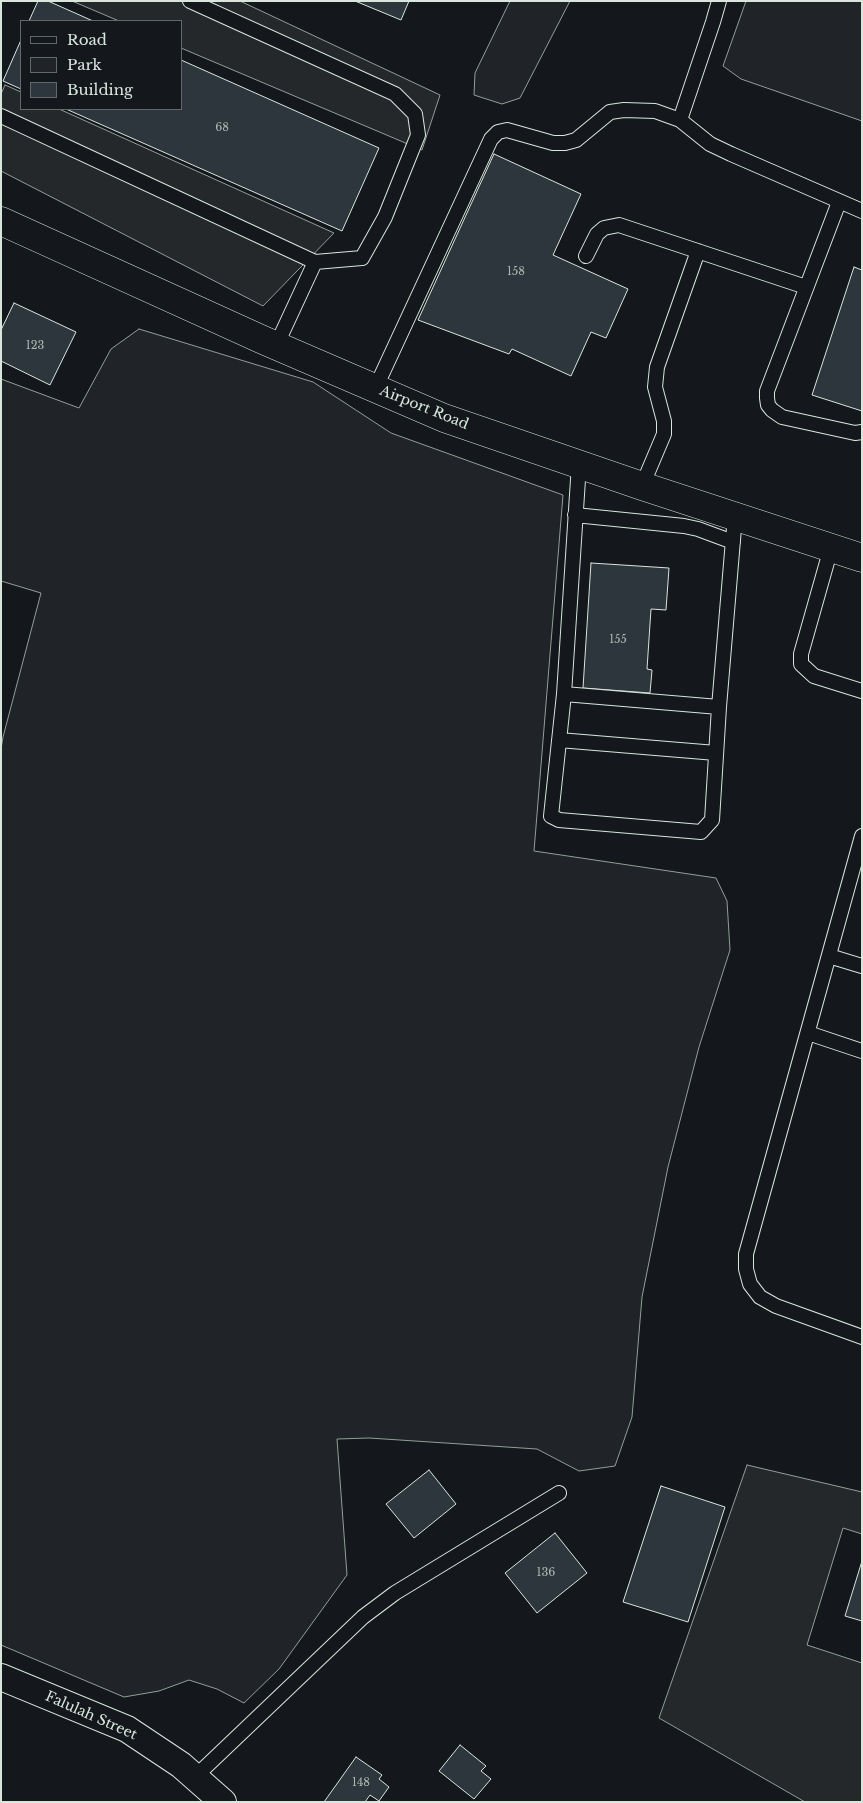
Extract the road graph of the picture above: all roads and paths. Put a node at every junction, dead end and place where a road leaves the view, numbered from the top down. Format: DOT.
graph roads {
  1 [pos="190,1"];
  2 [pos="719,1"];
  3 [pos="1,116"];
  4 [pos="680,120"];
  5 [pos="839,202"];
  6 [pos="862,211"];
  7 [pos="1,222"];
  8 [pos="698,251"];
  9 [pos="586,256"];
  10 [pos="315,262"];
  11 [pos="806,287"];
  12 [pos="276,346"];
  13 [pos="375,389"];
  14 [pos="862,432"];
  15 [pos="579,464"];
  16 [pos="642,486"];
  17 [pos="575,515"];
  18 [pos="734,529"];
  19 [pos="831,548"];
  20 [pos="862,558"];
  21 [pos="862,691"];
  22 [pos="564,694"];
  23 [pos="719,707"];
  24 [pos="559,740"];
  25 [pos="716,753"];
  26 [pos="862,836"];
  27 [pos="829,956"];
  28 [pos="862,966"];
  29 [pos="808,1033"];
  30 [pos="862,1051"];
  31 [pos="862,1337"];
  32 [pos="559,1493"];
  33 [pos="1,1677"];
  34 [pos="195,1777"];
  35 [pos="222,1802"];
  1 -- 10 [label="lane"];
  2 -- 4 [label="lane"];
  3 -- 10 [label="lane"];
  4 -- 5 [label="lane"];
  4 -- 13 [label="lane"];
  5 -- 6 [label="lane"];
  5 -- 11 [label="lane"];
  7 -- 12 [label="main road, Airport Road"];
  8 -- 9 [label="lane"];
  8 -- 11 [label="lane"];
  8 -- 16 [label="lane"];
  10 -- 12 [label="lane"];
  11 -- 14 [label="lane"];
  12 -- 13 [label="main road, Airport Road"];
  13 -- 15 [label="main road, Airport Road"];
  15 -- 16 [label="main road, Airport Road"];
  15 -- 17 [label="lane"];
  16 -- 18 [label="main road, Airport Road"];
  17 -- 18 [label="lane"];
  17 -- 22 [label="lane"];
  18 -- 19 [label="main road, Airport Road"];
  18 -- 23 [label="lane"];
  19 -- 20 [label="main road, Airport Road"];
  19 -- 21 [label="lane"];
  22 -- 23 [label="lane"];
  22 -- 24 [label="lane"];
  23 -- 25 [label="lane"];
  24 -- 25 [label="lane"];
  24 -- 25 [label="lane"];
  26 -- 27 [label="lane"];
  27 -- 28 [label="lane"];
  27 -- 29 [label="lane"];
  29 -- 30 [label="lane"];
  29 -- 31 [label="lane"];
  32 -- 34 [label="lane"];
  33 -- 34 [label="street, Falulah Street"];
  34 -- 35 [label="street, Falulah Street"];
}
